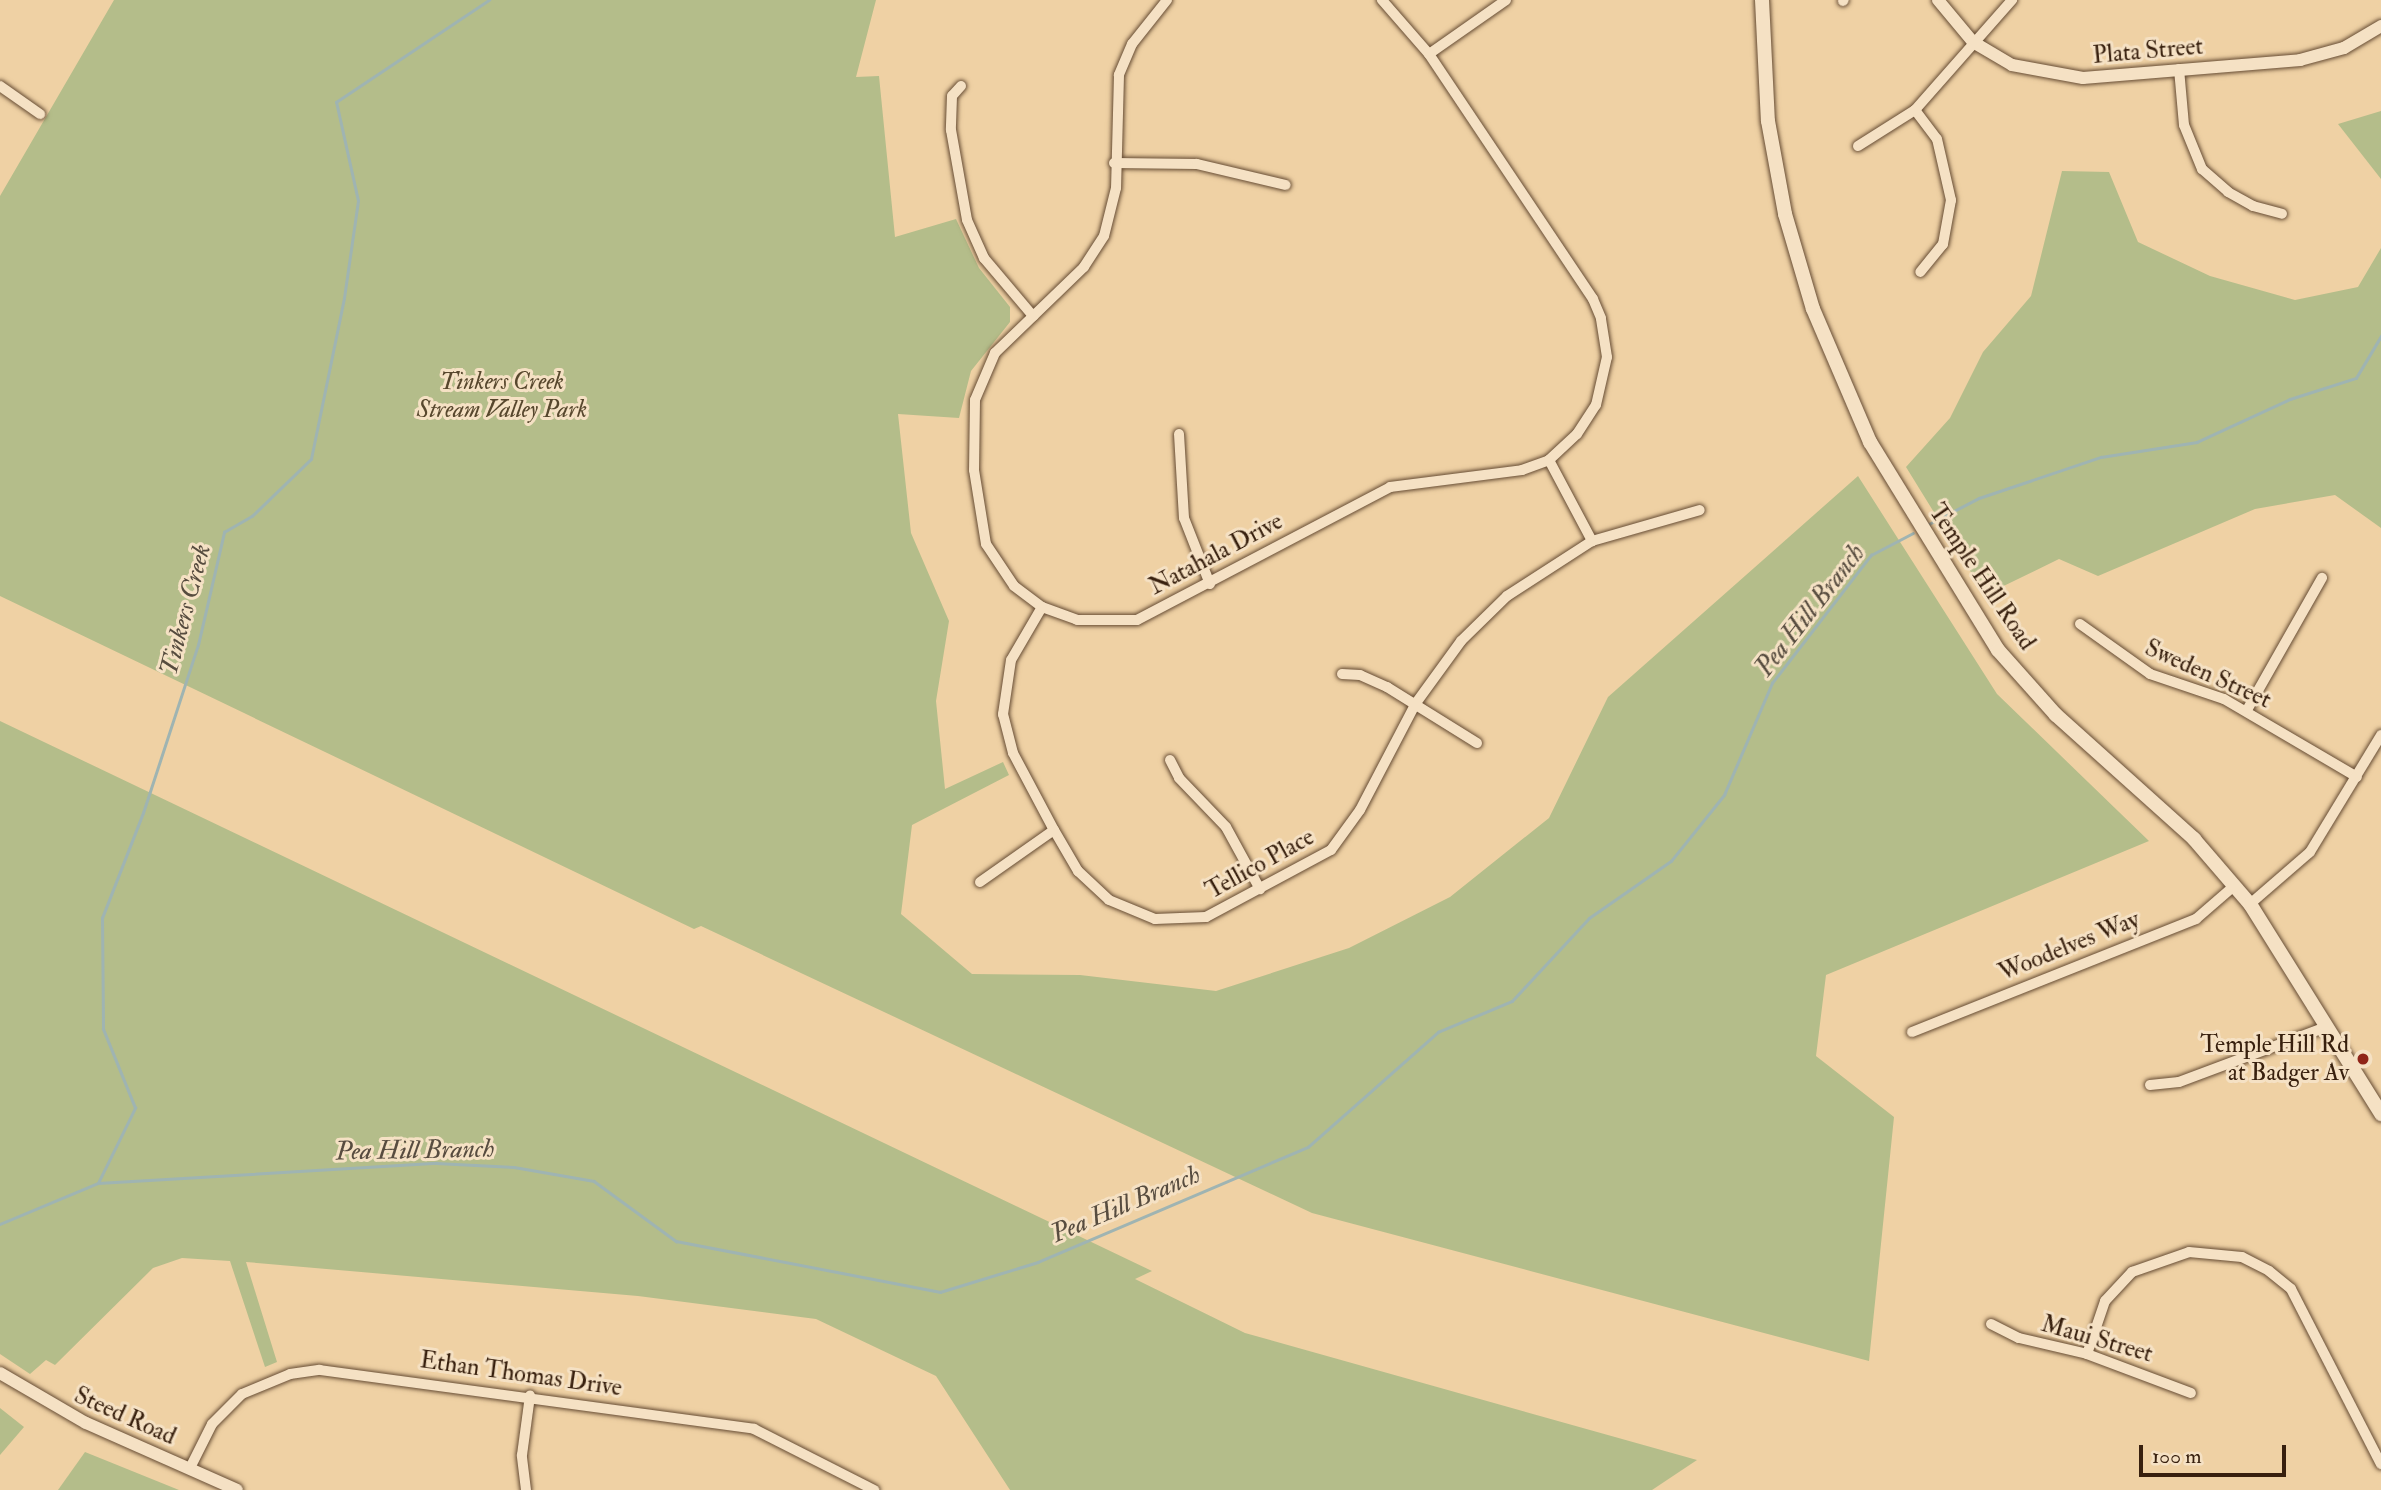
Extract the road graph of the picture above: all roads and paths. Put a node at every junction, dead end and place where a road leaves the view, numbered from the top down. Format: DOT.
graph roads {
  1 [pos="1167,0"];
  2 [pos="1382,0"];
  3 [pos="1506,0"];
  4 [pos="1762,0"];
  5 [pos="1938,0"];
  6 [pos="2012,0"];
  7 [pos="2381,26"];
  8 [pos="1973,42"];
  9 [pos="1429,54"];
  10 [pos="2179,69"];
  11 [pos="0,86"];
  12 [pos="961,86"];
  13 [pos="1915,110"];
  14 [pos="40,114"];
  15 [pos="1858,146"];
  16 [pos="1114,163"];
  17 [pos="1286,186"];
  18 [pos="2283,214"];
  19 [pos="1920,272"];
  20 [pos="1033,316"];
  21 [pos="1179,434"];
  22 [pos="1549,460"];
  23 [pos="1700,510"];
  24 [pos="1592,541"];
  25 [pos="2322,579"];
  26 [pos="1210,584"];
  27 [pos="1042,607"];
  28 [pos="2080,624"];
  29 [pos="1342,674"];
  30 [pos="1416,703"];
  31 [pos="2247,710"];
  32 [pos="2381,735"];
  33 [pos="1478,743"];
  34 [pos="1170,760"];
  35 [pos="2357,777"];
  36 [pos="1054,830"];
  37 [pos="979,882"];
  38 [pos="2234,886"];
  39 [pos="1260,889"];
  40 [pos="2250,904"];
  41 [pos="2326,1027"];
  42 [pos="1912,1032"];
  43 [pos="2150,1085"];
  44 [pos="2381,1114"];
  45 [pos="1991,1324"];
  46 [pos="2087,1354"];
  47 [pos="0,1373"];
  48 [pos="2191,1393"];
  49 [pos="530,1396"];
  50 [pos="2381,1464"];
  51 [pos="190,1468"];
  52 [pos="237,1490"];
  53 [pos="526,1490"];
  54 [pos="874,1490"];
  1 -- 16 [label="street, Natahala Drive"];
  2 -- 9 [label="street, Natahala Drive"];
  3 -- 9 [label="street"];
  4 -- 38 [label="main road, Temple Hill Road"];
  5 -- 8 [label="street, Plata Street"];
  6 -- 8 [label="street"];
  7 -- 10 [label="street, Plata Street"];
  8 -- 10 [label="street, Plata Street"];
  8 -- 13 [label="street"];
  9 -- 22 [label="street, Natahala Drive"];
  10 -- 18 [label="street"];
  11 -- 14 [label="street"];
  12 -- 20 [label="street"];
  13 -- 15 [label="street"];
  13 -- 19 [label="street"];
  16 -- 17 [label="street"];
  16 -- 20 [label="street, Natahala Drive"];
  20 -- 27 [label="street, Natahala Drive"];
  21 -- 26 [label="street"];
  22 -- 24 [label="street"];
  22 -- 26 [label="street, Natahala Drive"];
  23 -- 24 [label="street, Tellico Place"];
  24 -- 30 [label="street, Tellico Place"];
  25 -- 31 [label="street"];
  26 -- 27 [label="street, Natahala Drive"];
  27 -- 36 [label="street, Tellico Place"];
  28 -- 31 [label="street, Sweden Street"];
  29 -- 30 [label="street"];
  30 -- 33 [label="street"];
  30 -- 39 [label="street, Tellico Place"];
  31 -- 35 [label="street, Sweden Street"];
  32 -- 35 [label="street"];
  34 -- 39 [label="street"];
  35 -- 40 [label="street"];
  36 -- 37 [label="street"];
  36 -- 39 [label="street, Tellico Place"];
  38 -- 40 [label="main road, Temple Hill Road"];
  38 -- 42 [label="street, Woodelves Way"];
  40 -- 41 [label="main road, Temple Hill Road"];
  41 -- 43 [label="street"];
  41 -- 44 [label="main road, Temple Hill Road"];
  45 -- 46 [label="street, Maui Street"];
  46 -- 48 [label="street, Maui Street"];
  46 -- 50 [label="street"];
  47 -- 51 [label="street, Steed Road"];
  49 -- 51 [label="street, Ethan Thomas Drive"];
  49 -- 53 [label="street"];
  49 -- 54 [label="street, Ethan Thomas Drive"];
  51 -- 52 [label="street, Steed Road"];
}
